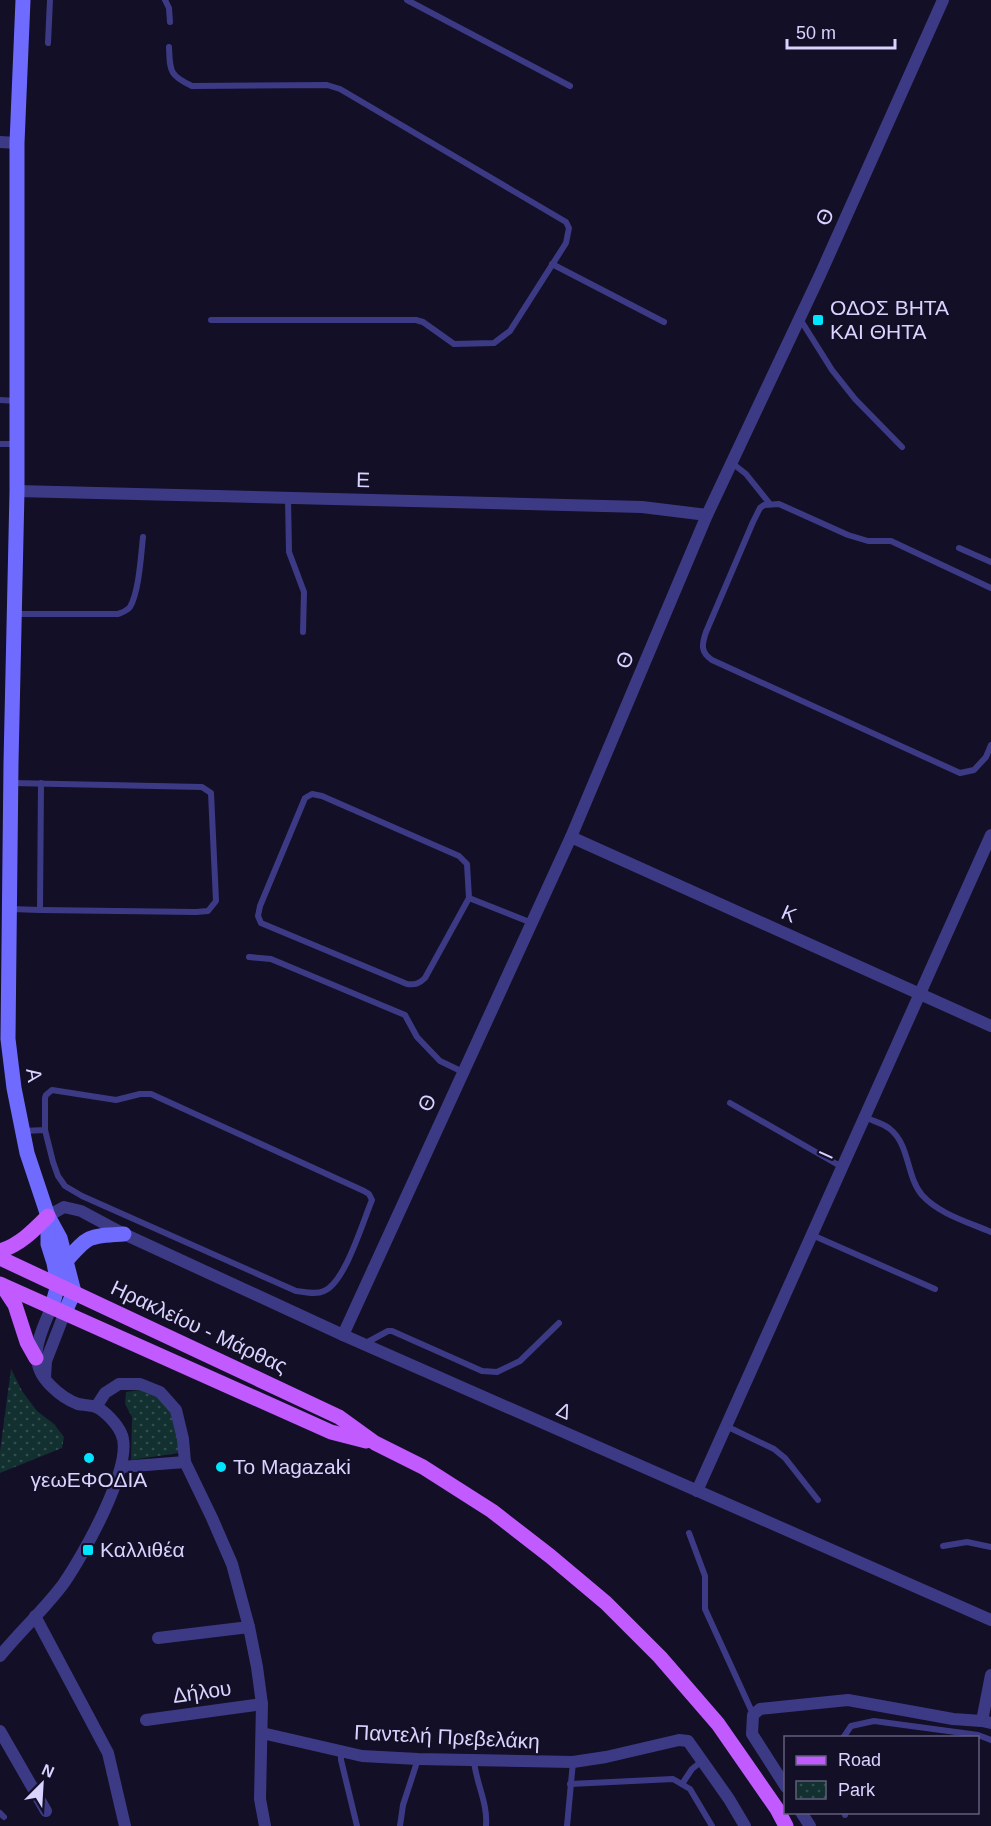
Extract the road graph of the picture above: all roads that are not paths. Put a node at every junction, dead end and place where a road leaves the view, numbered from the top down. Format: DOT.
graph roads {
  1 [pos="23,0"];
  2 [pos="50,0"];
  3 [pos="165,0"];
  4 [pos="407,0"];
  5 [pos="943,0"];
  6 [pos="170,22"];
  7 [pos="48,43"];
  8 [pos="169,47"];
  9 [pos="570,86"];
  10 [pos="0,142"];
  11 [pos="17,142"];
  12 [pos="552,264"];
  13 [pos="800,318"];
  14 [pos="211,320"];
  15 [pos="664,322"];
  16 [pos="0,400"];
  17 [pos="17,400"];
  18 [pos="0,444"];
  19 [pos="17,444"];
  20 [pos="902,447"];
  21 [pos="732,463"];
  22 [pos="17,491"];
  23 [pos="288,498"];
  24 [pos="770,504"];
  25 [pos="707,516"];
  26 [pos="143,537"];
  27 [pos="960,548"];
  28 [pos="991,562"];
  29 [pos="991,588"];
  30 [pos="15,614"];
  31 [pos="303,632"];
  32 [pos="991,745"];
  33 [pos="6,763"];
  34 [pos="11,783"];
  35 [pos="41,783"];
  36 [pos="991,835"];
  37 [pos="572,837"];
  38 [pos="5,883"];
  39 [pos="469,898"];
  40 [pos="10,909"];
  41 [pos="40,910"];
  42 [pos="532,923"];
  43 [pos="249,957"];
  44 [pos="919,994"];
  45 [pos="4,1009"];
  46 [pos="991,1026"];
  47 [pos="463,1072"];
  48 [pos="730,1103"];
  49 [pos="864,1117"];
  50 [pos="45,1130"];
  51 [pos="22,1131"];
  52 [pos="842,1167"];
  53 [pos="48,1216"];
  54 [pos="991,1232"];
  55 [pos="124,1234"];
  56 [pos="811,1235"];
  57 [pos="0,1251"];
  58 [pos="0,1258"];
  59 [pos="66,1261"];
  60 [pos="1,1284"];
  61 [pos="58,1285"];
  62 [pos="935,1289"];
  63 [pos="74,1292"];
  64 [pos="58,1309"];
  65 [pos="559,1323"];
  66 [pos="343,1335"];
  67 [pos="364,1344"];
  68 [pos="36,1358"];
  69 [pos="44,1380"];
  70 [pos="96,1407"];
  71 [pos="726,1426"];
  72 [pos="375,1443"];
  73 [pos="185,1462"];
  74 [pos="122,1467"];
  75 [pos="697,1491"];
  76 [pos="818,1500"];
  77 [pos="689,1533"];
  78 [pos="943,1546"];
  79 [pos="991,1547"];
  80 [pos="35,1616"];
  81 [pos="991,1620"];
  82 [pos="249,1627"];
  83 [pos="158,1638"];
  84 [pos="0,1656"];
  85 [pos="991,1675"];
  86 [pos="262,1704"];
  87 [pos="753,1715"];
  88 [pos="146,1720"];
  89 [pos="986,1722"];
  90 [pos="0,1731"];
  91 [pos="262,1733"];
  92 [pos="978,1735"];
  93 [pos="844,1736"];
  94 [pos="991,1740"];
  95 [pos="341,1751"];
  96 [pos="418,1759"];
  97 [pos="474,1760"];
  98 [pos="703,1761"];
  99 [pos="573,1762"];
  100 [pos="570,1784"];
  101 [pos="682,1784"];
  102 [pos="784,1784"];
  103 [pos="46,1811"];
  104 [pos="125,1826"];
  105 [pos="264,1826"];
  106 [pos="357,1826"];
  107 [pos="400,1826"];
  108 [pos="486,1826"];
  109 [pos="567,1826"];
  110 [pos="712,1826"];
  111 [pos="745,1826"];
  112 [pos="786,1826"];
  1 -- 11 [label="street, Α"];
  2 -- 7 [label="lane"];
  3 -- 6 [label="lane"];
  4 -- 9 [label="lane"];
  5 -- 13 [label="street, Θ"];
  8 -- 12 [label="lane"];
  10 -- 11 [label="street"];
  11 -- 17 [label="street, Α"];
  12 -- 14 [label="lane"];
  12 -- 15 [label="lane"];
  13 -- 20 [label="lane"];
  13 -- 21 [label="street, Θ"];
  16 -- 17 [label="lane"];
  17 -- 19 [label="street, Α"];
  18 -- 19 [label="lane"];
  19 -- 22 [label="street, Α"];
  21 -- 24 [label="lane"];
  21 -- 25 [label="street, Θ"];
  22 -- 23 [label="street, Ε"];
  22 -- 30 [label="street, Α"];
  23 -- 25 [label="street, Ε"];
  23 -- 31 [label="lane"];
  24 -- 29 [label="lane"];
  24 -- 32 [label="lane"];
  25 -- 37 [label="street, Θ"];
  26 -- 30 [label="lane"];
  27 -- 28 [label="lane"];
  30 -- 33 [label="street, Α"];
  33 -- 34 [label="street, Α"];
  34 -- 35 [label="lane"];
  34 -- 38 [label="street, Α"];
  35 -- 41 [label="lane"];
  35 -- 41 [label="lane"];
  36 -- 44 [label="street, Ι"];
  37 -- 42 [label="street, Θ"];
  37 -- 44 [label="street, Κ"];
  38 -- 40 [label="street, Α"];
  39 -- 39 [label="lane"];
  39 -- 42 [label="lane"];
  40 -- 41 [label="lane"];
  40 -- 45 [label="street, Α"];
  42 -- 47 [label="street, Θ"];
  43 -- 47 [label="lane"];
  44 -- 46 [label="street, Κ"];
  44 -- 49 [label="street, Ι"];
  45 -- 51 [label="street, Α"];
  47 -- 66 [label="street, Θ"];
  48 -- 52 [label="lane"];
  49 -- 52 [label="street, Ι"];
  49 -- 54 [label="lane"];
  50 -- 50 [label="lane"];
  50 -- 51 [label="lane"];
  51 -- 53 [label="street, Α"];
  52 -- 56 [label="street, Ι"];
  53 -- 55 [label="street, Δ"];
  53 -- 57 [label="main road"];
  53 -- 59 [label="street, Α"];
  53 -- 61 [label="street, Α"];
  55 -- 59 [label="street"];
  55 -- 66 [label="street, Δ"];
  56 -- 62 [label="lane"];
  56 -- 71 [label="street, Ι"];
  58 -- 61 [label="main road, Ηρακλείου - Μάρθας"];
  59 -- 63 [label="street, Α"];
  60 -- 64 [label="main road, Ηρακλείου - Μάρθας"];
  60 -- 68 [label="main road"];
  61 -- 63 [label="main road, Ηρακλείου - Μάρθας"];
  61 -- 64 [label="street"];
  63 -- 64 [label="street"];
  63 -- 72 [label="main road, Ηρακλείου - Μάρθας"];
  64 -- 68 [label="street"];
  64 -- 69 [label="street"];
  64 -- 72 [label="main road, Ηρακλείου - Μάρθας"];
  65 -- 67 [label="lane"];
  66 -- 67 [label="street, Δ"];
  67 -- 75 [label="street, Δ"];
  68 -- 69 [label="street"];
  69 -- 70 [label="street"];
  70 -- 73 [label="street"];
  70 -- 74 [label="street"];
  71 -- 75 [label="street, Ι"];
  71 -- 76 [label="lane"];
  72 -- 112 [label="main road, Ηρακλείου - Μάρθας"];
  73 -- 74 [label="street"];
  73 -- 82 [label="street"];
  74 -- 80 [label="street"];
  75 -- 81 [label="street, Δ"];
  77 -- 87 [label="lane"];
  78 -- 79 [label="lane"];
  80 -- 84 [label="street"];
  80 -- 104 [label="street"];
  82 -- 83 [label="street"];
  82 -- 86 [label="street"];
  85 -- 89 [label="street"];
  86 -- 88 [label="street, Δήλου"];
  86 -- 91 [label="street"];
  87 -- 89 [label="street"];
  87 -- 102 [label="street"];
  89 -- 92 [label="lane"];
  90 -- 103 [label="street"];
  91 -- 95 [label="street, Παντελή Πρεβελάκη"];
  91 -- 105 [label="street"];
  92 -- 93 [label="lane"];
  92 -- 94 [label="lane"];
  95 -- 96 [label="street, Παντελή Πρεβελάκη"];
  95 -- 106 [label="lane"];
  96 -- 97 [label="street, Παντελή Πρεβελάκη"];
  96 -- 107 [label="lane"];
  97 -- 99 [label="street, Παντελή Πρεβελάκη"];
  97 -- 108 [label="lane"];
  98 -- 99 [label="street, Παντελή Πρεβελάκη"];
  98 -- 101 [label="lane"];
  98 -- 111 [label="street, Παντελή Πρεβελάκη"];
  99 -- 100 [label="lane"];
  100 -- 101 [label="lane"];
  100 -- 109 [label="lane"];
  101 -- 110 [label="lane"];
}
